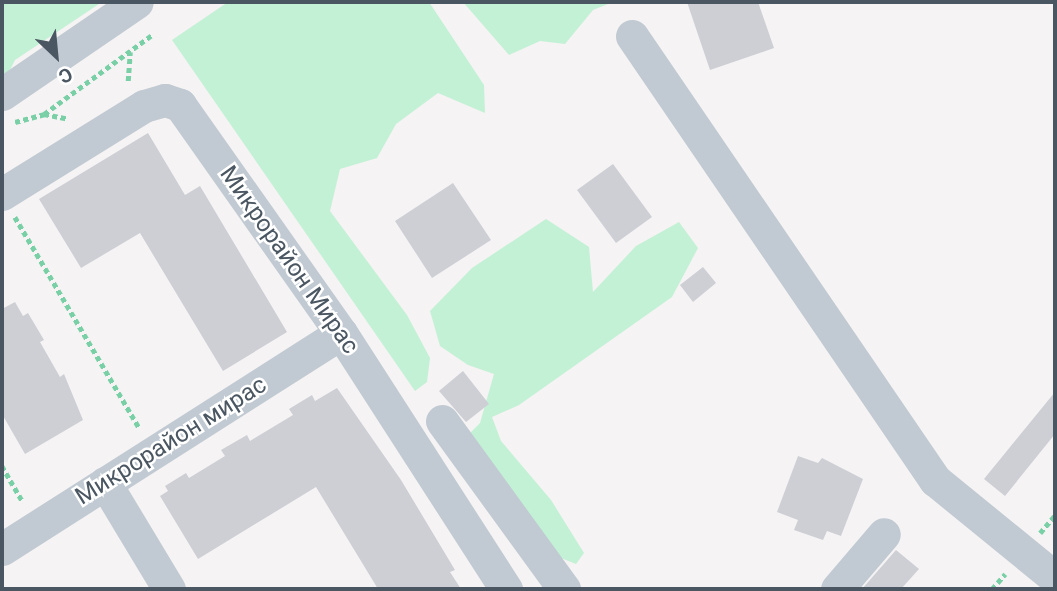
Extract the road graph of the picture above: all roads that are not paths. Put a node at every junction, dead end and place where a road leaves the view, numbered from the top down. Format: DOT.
graph roads {
  1 [pos="137,2"];
  2 [pos="632,36"];
  3 [pos="2,94"];
  4 [pos="5,200"];
  5 [pos="341,333"];
  6 [pos="442,421"];
  7 [pos="105,483"];
  8 [pos="884,534"];
  9 [pos="2,548"];
  10 [pos="1055,578"];
  11 [pos="169,589"];
  12 [pos="506,589"];
  13 [pos="564,589"];
  14 [pos="837,589"];
  15 [pos="1046,589"];
  1 -- 3 [label="street"];
  2 -- 10 [label="street"];
  4 -- 5 [label="street, Микрорайон Мирас"];
  5 -- 7 [label="street, Микрорайон мирас"];
  5 -- 12 [label="street, Микрорайон Мирас"];
  6 -- 13 [label="street"];
  7 -- 9 [label="street, Микрорайон мирас"];
  7 -- 11 [label="street, Микрорайон Мирас"];
  8 -- 14 [label="street"];
  10 -- 15 [label="street"];
}
